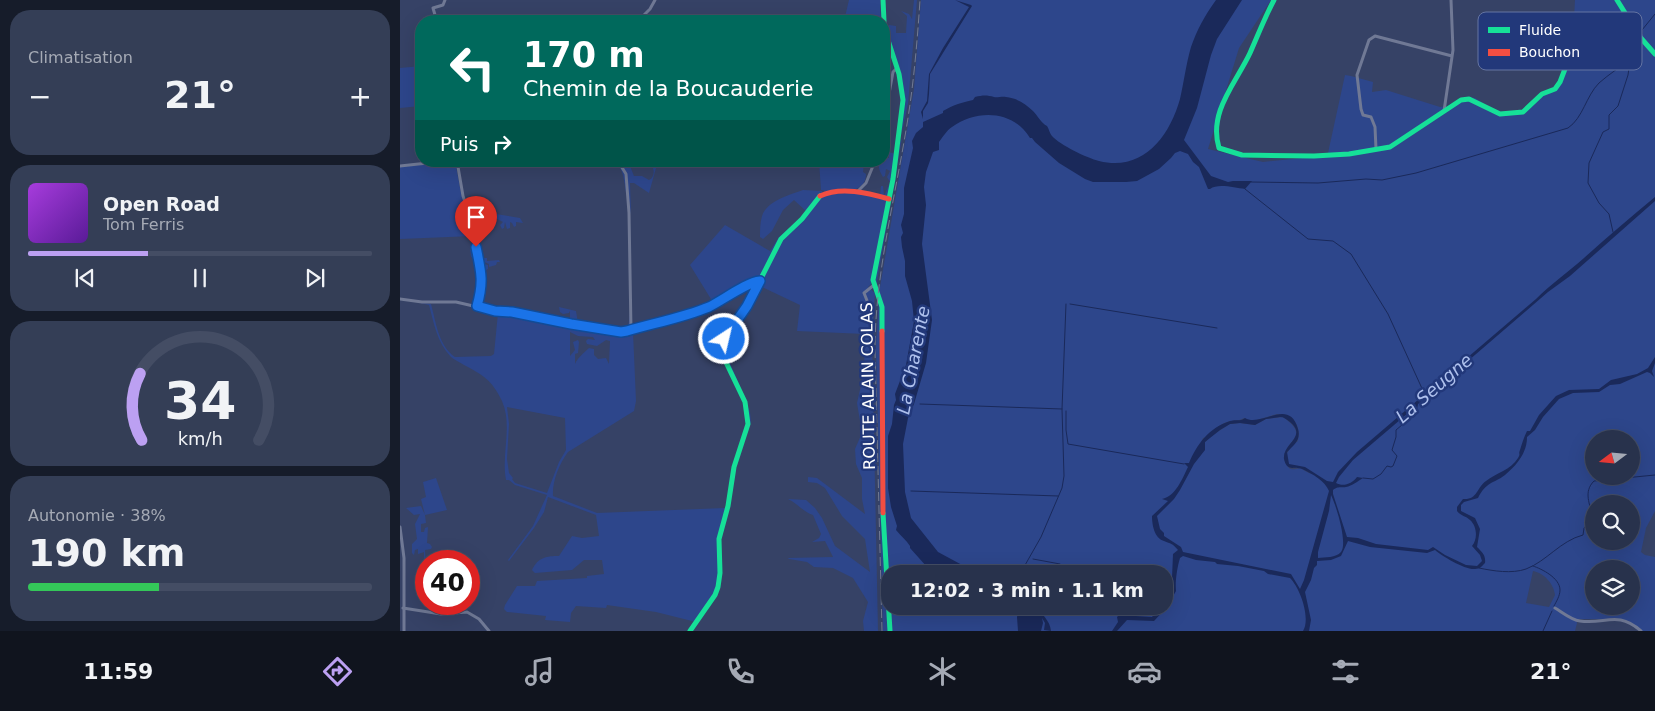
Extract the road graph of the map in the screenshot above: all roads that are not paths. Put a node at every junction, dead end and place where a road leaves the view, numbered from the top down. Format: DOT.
graph roads {
  1 [pos="445,0"];
  2 [pos="655,0"];
  3 [pos="883,0"];
  4 [pos="1274,0"];
  5 [pos="1451,0"];
  6 [pos="1617,0"];
  7 [pos="1625,12"];
  8 [pos="436,15"];
  9 [pos="645,15"];
  10 [pos="884,15"];
  11 [pos="1642,39"];
  12 [pos="890,44"];
  13 [pos="1655,54"];
  14 [pos="1452,56"];
  15 [pos="897,68"];
  16 [pos="1565,70"];
  17 [pos="890,88"];
  18 [pos="1444,112"];
  19 [pos="1376,150"];
  20 [pos="415,164"];
  21 [pos="400,166"];
  22 [pos="458,167"];
  23 [pos="622,167"];
  24 [pos="873,167"];
  25 [pos="857,192"];
  26 [pos="889,199"];
  27 [pos="760,281"];
  28 [pos="874,285"];
  29 [pos="400,299"];
  30 [pos="868,303"];
  31 [pos="477,306"];
  32 [pos="631,330"];
  33 [pos="400,527"];
  34 [pos="402,571"];
  35 [pos="404,608"];
  36 [pos="1555,608"];
  37 [pos="404,631"];
  38 [pos="489,631"];
  39 [pos="690,631"];
  40 [pos="890,631"];
  41 [pos="1641,631"];
  1 -- 8 [label="street"];
  2 -- 9 [label="street"];
  3 -- 10 [label="street, ROUTE ALAIN COLAS"];
  4 -- 19 [label="street"];
  5 -- 14 [label="street"];
  6 -- 7 [label="street"];
  11 -- 13 [label="street"];
  12 -- 15 [label="street, ROUTE ALAIN COLAS"];
  14 -- 18 [label="street"];
  14 -- 19 [label="street"];
  15 -- 17 [label="street"];
  15 -- 26 [label="street, ROUTE ALAIN COLAS"];
  16 -- 18 [label="street"];
  18 -- 19 [label="street"];
  20 -- 21 [label="street"];
  22 -- 31 [label="street"];
  23 -- 32 [label="street"];
  24 -- 25 [label="street"];
  25 -- 26 [label="street"];
  25 -- 27 [label="street"];
  26 -- 28 [label="street, ROUTE ALAIN COLAS"];
  27 -- 32 [label="street"];
  27 -- 39 [label="street"];
  28 -- 30 [label="street"];
  28 -- 40 [label="street, ROUTE ALAIN COLAS"];
  29 -- 31 [label="street"];
  31 -- 32 [label="street"];
  33 -- 34 [label="street"];
  34 -- 35 [label="street"];
  35 -- 37 [label="street"];
  35 -- 38 [label="street"];
  36 -- 41 [label="street"];
}
